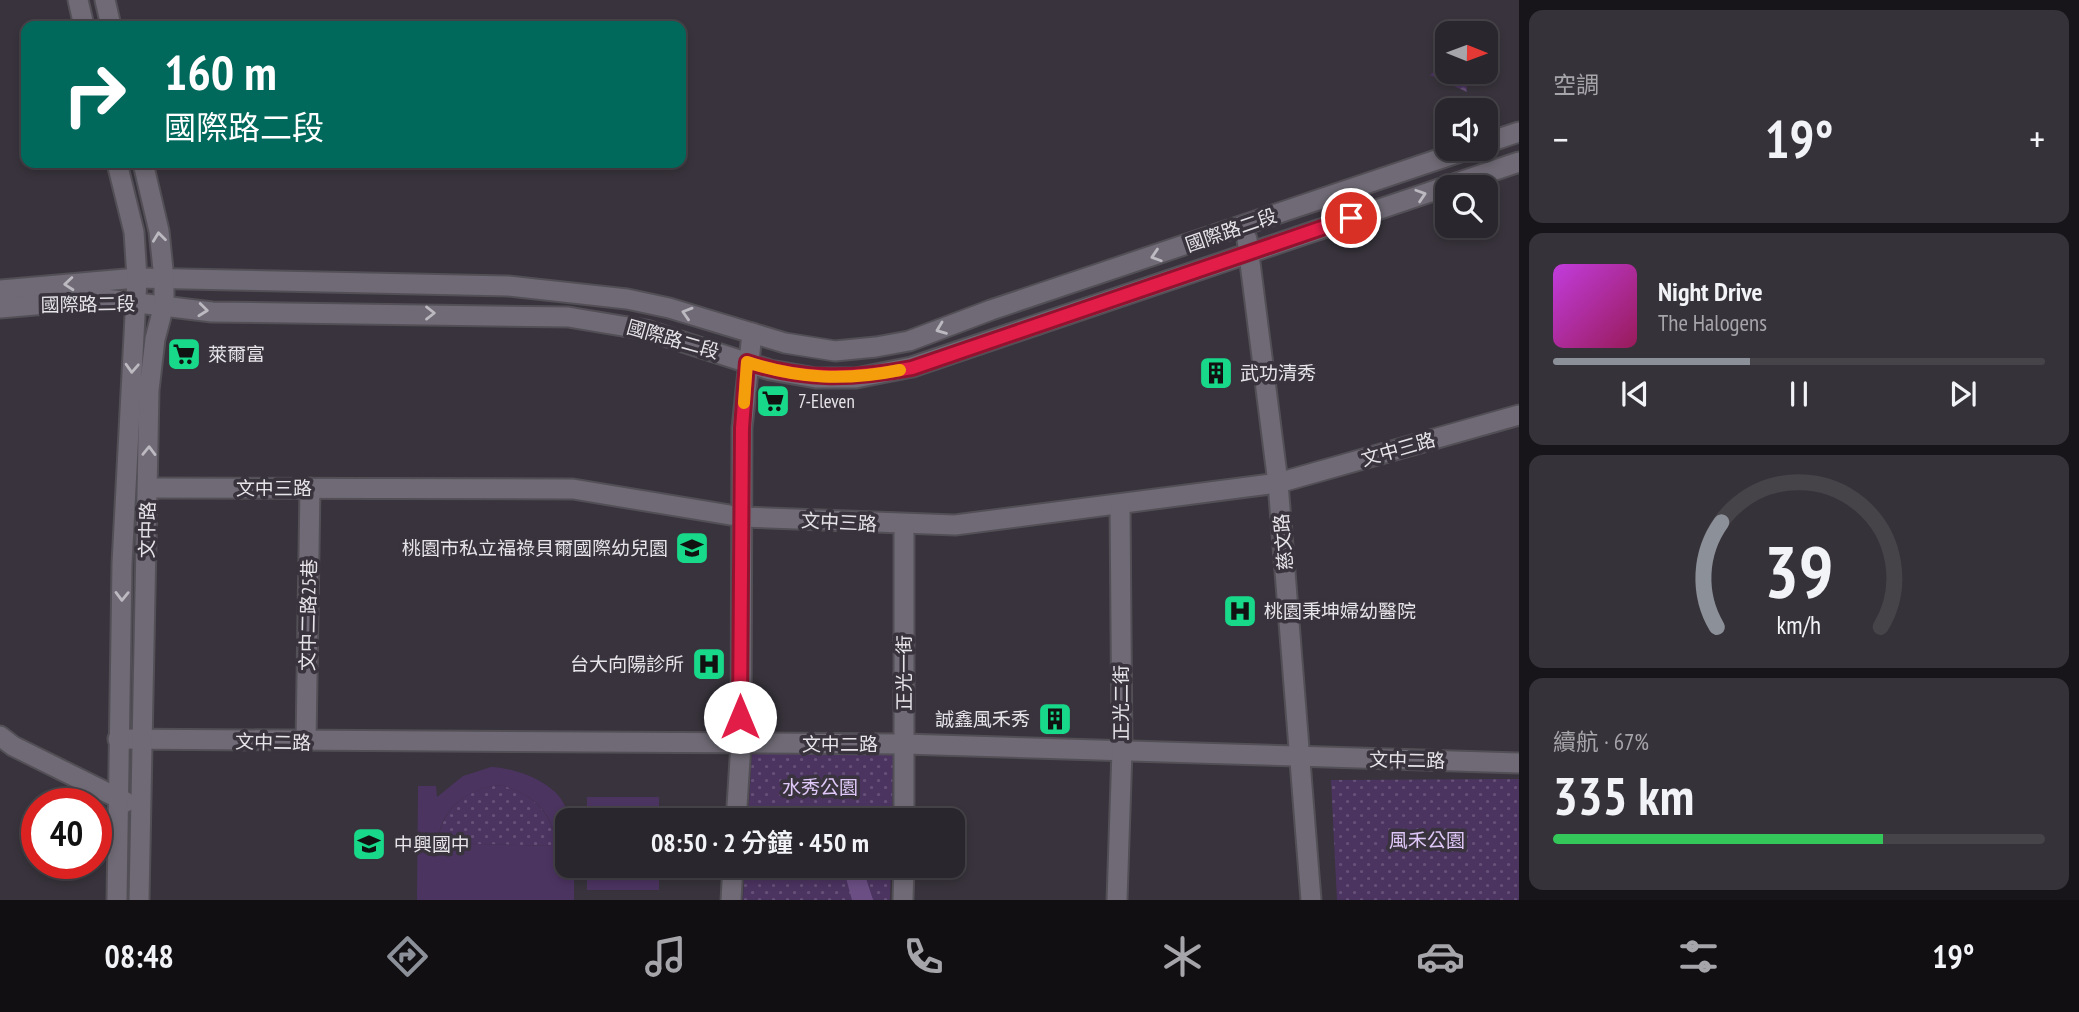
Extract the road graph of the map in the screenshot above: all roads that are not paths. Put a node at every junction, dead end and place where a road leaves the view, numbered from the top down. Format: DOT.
graph roads {
  1 [pos="78,0"];
  2 [pos="105,0"];
  3 [pos="83,21"];
  4 [pos="110,21"];
  5 [pos="1519,132"];
  6 [pos="1498,139"];
  7 [pos="1435,161"];
  8 [pos="1519,162"];
  9 [pos="118,168"];
  10 [pos="144,168"];
  11 [pos="1244,227"];
  12 [pos="1250,252"];
  13 [pos="137,278"];
  14 [pos="164,279"];
  15 [pos="0,290"];
  16 [pos="135,300"];
  17 [pos="164,306"];
  18 [pos="0,307"];
  19 [pos="752,333"];
  20 [pos="747,362"];
  21 [pos="1519,415"];
  22 [pos="1278,483"];
  23 [pos="148,488"];
  24 [pos="310,488"];
  25 [pos="1120,505"];
  26 [pos="742,517"];
  27 [pos="904,525"];
  28 [pos="0,736"];
  29 [pos="118,739"];
  30 [pos="142,739"];
  31 [pos="306,742"];
  32 [pos="741,744"];
  33 [pos="904,744"];
  34 [pos="1122,750"];
  35 [pos="1301,758"];
  36 [pos="1519,763"];
  37 [pos="116,796"];
  38 [pos="737,808"];
  39 [pos="904,808"];
  40 [pos="140,812"];
  41 [pos="732,878"];
  42 [pos="904,878"];
  43 [pos="117,900"];
  44 [pos="139,900"];
  45 [pos="731,900"];
  46 [pos="903,900"];
  47 [pos="1117,900"];
  48 [pos="1311,900"];
  1 -- 3 [label="street"];
  2 -- 4 [label="street"];
  5 -- 6 [label="street"];
  7 -- 11 [label="street, 國際路二段"];
  12 -- 8 [label="street, 國際路二段, one-way"];
  9 -- 13 [label="street, 文中路"];
  14 -- 10 [label="street, 文中路, one-way"];
  11 -- 12 [label="street, 慈文路"];
  11 -- 19 [label="street, 國際路二段, one-way"];
  12 -- 20 [label="street, 國際路二段"];
  12 -- 22 [label="street, 慈文路"];
  13 -- 14 [label="street, 國際路二段"];
  13 -- 15 [label="street, 國際路二段, one-way"];
  13 -- 16 [label="street, 文中路"];
  14 -- 17 [label="street, 文中路"];
  19 -- 14 [label="street, 國際路二段, one-way"];
  16 -- 17 [label="street, 國際路二段"];
  16 -- 18 [label="street, 國際路二段"];
  16 -- 29 [label="street, 文中路, one-way"];
  17 -- 20 [label="street, 國際路二段, one-way"];
  23 -- 17 [label="street, 文中路, one-way"];
  19 -- 20 [label="street"];
  20 -- 26 [label="street"];
  21 -- 22 [label="street, 文中三路"];
  22 -- 25 [label="street, 文中三路"];
  22 -- 35 [label="street, 慈文路"];
  23 -- 24 [label="street, 文中三路"];
  23 -- 30 [label="street, 文中路"];
  24 -- 26 [label="street, 文中三路"];
  24 -- 31 [label="street, 文中二路25巷"];
  25 -- 27 [label="street, 文中三路"];
  25 -- 34 [label="street, 正光二街"];
  26 -- 27 [label="street, 文中三路"];
  26 -- 32 [label="street"];
  27 -- 33 [label="street, 正光一街"];
  28 -- 37 [label="street"];
  29 -- 30 [label="street, 文中二路"];
  29 -- 37 [label="street, 文中路"];
  30 -- 31 [label="street, 文中二路"];
  30 -- 40 [label="street, 文中路"];
  31 -- 32 [label="street, 文中二路"];
  32 -- 33 [label="street, 文中二路"];
  32 -- 38 [label="street"];
  33 -- 34 [label="street, 文中二路"];
  33 -- 39 [label="street, 正光一街"];
  34 -- 35 [label="street, 文中二路"];
  34 -- 47 [label="street, 正光二街"];
  35 -- 36 [label="street, 文中二路"];
  35 -- 48 [label="street, 慈文路"];
  37 -- 40 [label="street"];
  37 -- 43 [label="street, 文中路"];
  40 -- 44 [label="street, 文中路"];
  41 -- 45 [label="street"];
  42 -- 46 [label="street"];
}
